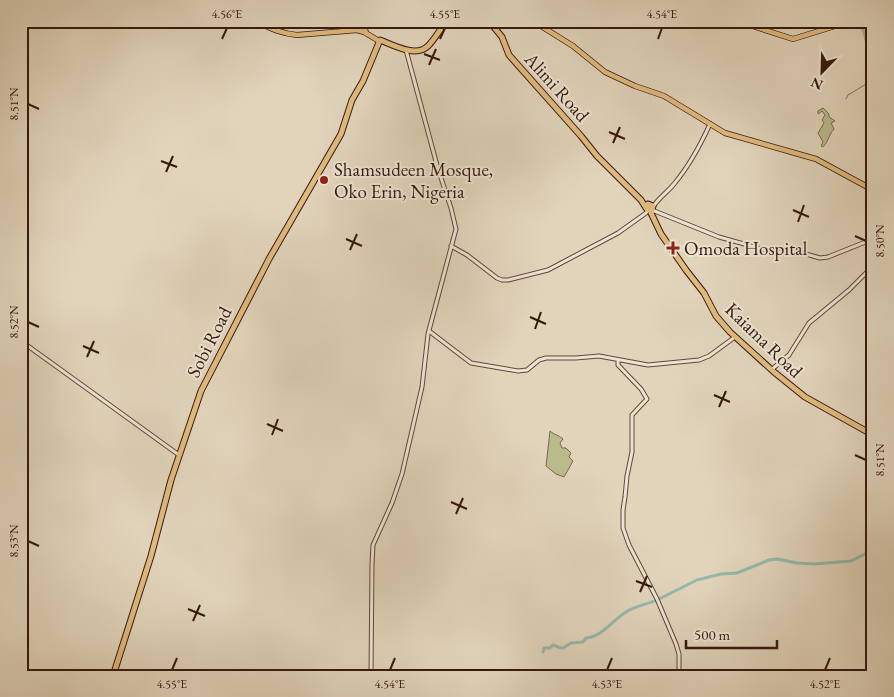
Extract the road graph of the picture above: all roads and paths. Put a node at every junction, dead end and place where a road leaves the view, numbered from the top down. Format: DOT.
graph roads {
  1 [pos="260,21"];
  2 [pos="363,21"];
  3 [pos="448,21"];
  4 [pos="486,21"];
  5 [pos="508,21"];
  6 [pos="512,21"];
  7 [pos="533,21"];
  8 [pos="737,21"];
  9 [pos="855,21"];
  10 [pos="494,26"];
  11 [pos="365,32"];
  12 [pos="380,40"];
  13 [pos="407,51"];
  14 [pos="710,124"];
  15 [pos="873,190"];
  16 [pos="651,208"];
  17 [pos="873,239"];
  18 [pos="451,246"];
  19 [pos="873,266"];
  20 [pos="429,332"];
  21 [pos="734,336"];
  22 [pos="21,341"];
  23 [pos="618,360"];
  24 [pos="771,370"];
  25 [pos="873,436"];
  26 [pos="179,455"];
  27 [pos="113,676"];
  28 [pos="371,676"];
  29 [pos="679,676"];
  1 -- 11 [label="main road"];
  2 -- 11 [label="main road"];
  3 -- 13 [label="highway"];
  4 -- 5 [label="highway"];
  4 -- 10 [label="highway"];
  6 -- 10 [label="highway"];
  7 -- 14 [label="main road"];
  8 -- 9 [label="main road"];
  10 -- 16 [label="highway, Kaiama Road"];
  11 -- 12 [label="main road"];
  12 -- 13 [label="highway"];
  12 -- 26 [label="highway, Sobi Road"];
  13 -- 18 [label="street"];
  14 -- 15 [label="main road"];
  14 -- 16 [label="street"];
  16 -- 17 [label="street"];
  16 -- 18 [label="street"];
  16 -- 21 [label="highway, Kaiama Road"];
  18 -- 20 [label="street"];
  19 -- 24 [label="street"];
  20 -- 23 [label="street"];
  20 -- 28 [label="street"];
  21 -- 23 [label="street"];
  21 -- 24 [label="highway, Kaiama Road"];
  22 -- 26 [label="street"];
  23 -- 29 [label="street"];
  24 -- 25 [label="highway, Kaiama Road"];
  26 -- 27 [label="highway, Sobi Road"];
}
